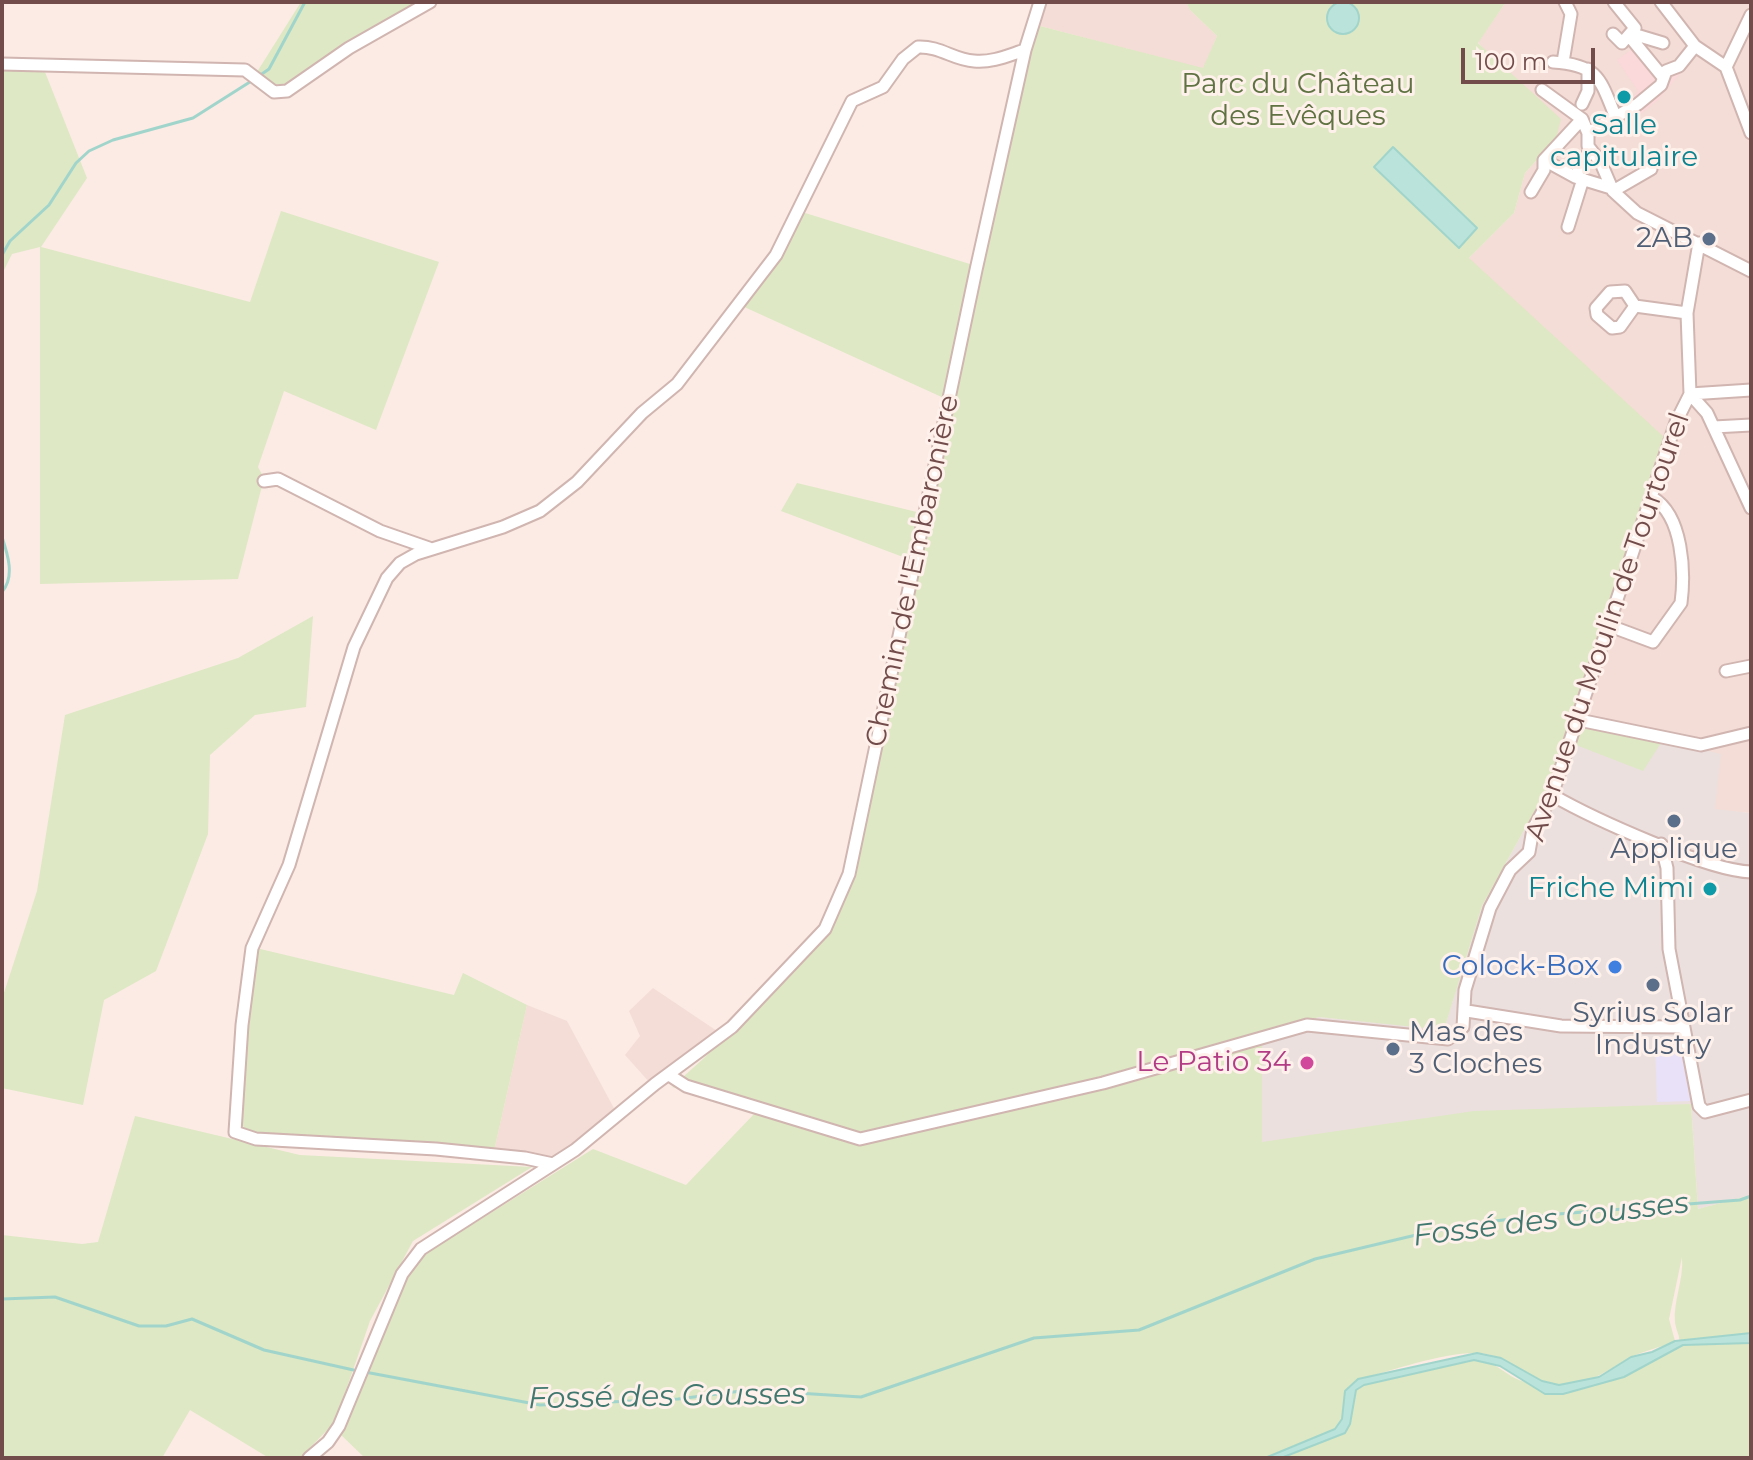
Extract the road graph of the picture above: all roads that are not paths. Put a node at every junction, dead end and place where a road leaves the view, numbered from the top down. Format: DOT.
graph roads {
  1 [pos="430,2"];
  2 [pos="1040,2"];
  3 [pos="1565,2"];
  4 [pos="1614,2"];
  5 [pos="1661,2"];
  6 [pos="1751,15"];
  7 [pos="1626,35"];
  8 [pos="1663,43"];
  9 [pos="1695,46"];
  10 [pos="1025,50"];
  11 [pos="2,64"];
  12 [pos="1726,67"];
  13 [pos="1588,69"];
  14 [pos="1662,76"];
  15 [pos="1542,90"];
  16 [pos="1580,112"];
  17 [pos="1616,118"];
  18 [pos="1588,133"];
  19 [pos="1751,133"];
  20 [pos="1590,150"];
  21 [pos="1544,160"];
  22 [pos="1651,169"];
  23 [pos="1579,178"];
  24 [pos="1612,190"];
  25 [pos="1531,192"];
  26 [pos="1568,227"];
  27 [pos="1699,243"];
  28 [pos="1751,271"];
  29 [pos="1635,306"];
  30 [pos="1687,313"];
  31 [pos="1751,390"];
  32 [pos="1690,394"];
  33 [pos="1751,425"];
  34 [pos="1714,427"];
  35 [pos="264,481"];
  36 [pos="1748,492"];
  37 [pos="1653,498"];
  38 [pos="1751,508"];
  39 [pos="429,548"];
  40 [pos="1610,626"];
  41 [pos="1751,666"];
  42 [pos="1726,671"];
  43 [pos="1579,720"];
  44 [pos="1751,733"];
  45 [pos="1552,795"];
  46 [pos="1661,844"];
  47 [pos="1682,853"];
  48 [pos="1667,868"];
  49 [pos="1751,872"];
  50 [pos="1467,1011"];
  51 [pos="1684,1027"];
  52 [pos="669,1075"];
  53 [pos="1751,1100"];
  54 [pos="553,1164"];
  55 [pos="309,1458"];
  1 -- 11 [label="street"];
  2 -- 10 [label="street, Chemin de l'Embaronière"];
  3 -- 13 [label="street"];
  4 -- 7 [label="street"];
  5 -- 9 [label="street"];
  6 -- 12 [label="street"];
  7 -- 8 [label="street"];
  7 -- 14 [label="street"];
  9 -- 12 [label="street"];
  9 -- 14 [label="street"];
  10 -- 39 [label="street"];
  10 -- 52 [label="street, Chemin de l'Embaronière"];
  12 -- 19 [label="street"];
  13 -- 16 [label="street"];
  13 -- 17 [label="street"];
  14 -- 17 [label="street"];
  15 -- 16 [label="street"];
  16 -- 18 [label="street"];
  16 -- 21 [label="street"];
  17 -- 18 [label="street"];
  18 -- 20 [label="street"];
  20 -- 23 [label="street"];
  20 -- 24 [label="street"];
  21 -- 23 [label="street"];
  21 -- 25 [label="street"];
  22 -- 24 [label="street"];
  23 -- 24 [label="street"];
  23 -- 26 [label="street"];
  24 -- 27 [label="street"];
  27 -- 28 [label="street"];
  27 -- 30 [label="street, Avenue du Moulin de Tourtourel"];
  29 -- 30 [label="street"];
  30 -- 32 [label="street, Avenue du Moulin de Tourtourel"];
  31 -- 32 [label="street"];
  32 -- 34 [label="street"];
  32 -- 37 [label="street, Avenue du Moulin de Tourtourel"];
  33 -- 34 [label="street"];
  34 -- 36 [label="street"];
  35 -- 39 [label="street"];
  36 -- 38 [label="street"];
  37 -- 40 [label="street, Avenue du Moulin de Tourtourel"];
  37 -- 40 [label="street"];
  39 -- 54 [label="street"];
  40 -- 43 [label="street, Avenue du Moulin de Tourtourel"];
  41 -- 42 [label="street"];
  43 -- 44 [label="street"];
  43 -- 45 [label="street, Avenue du Moulin de Tourtourel"];
  45 -- 46 [label="street"];
  45 -- 50 [label="street, Avenue du Moulin de Tourtourel"];
  46 -- 47 [label="street"];
  46 -- 48 [label="street"];
  47 -- 48 [label="street"];
  47 -- 49 [label="street"];
  48 -- 51 [label="street"];
  50 -- 51 [label="street"];
  50 -- 52 [label="street"];
  51 -- 53 [label="street"];
  52 -- 54 [label="street, Chemin de l'Embaronière"];
  54 -- 55 [label="street, Chemin de l'Embaronière"];
}
